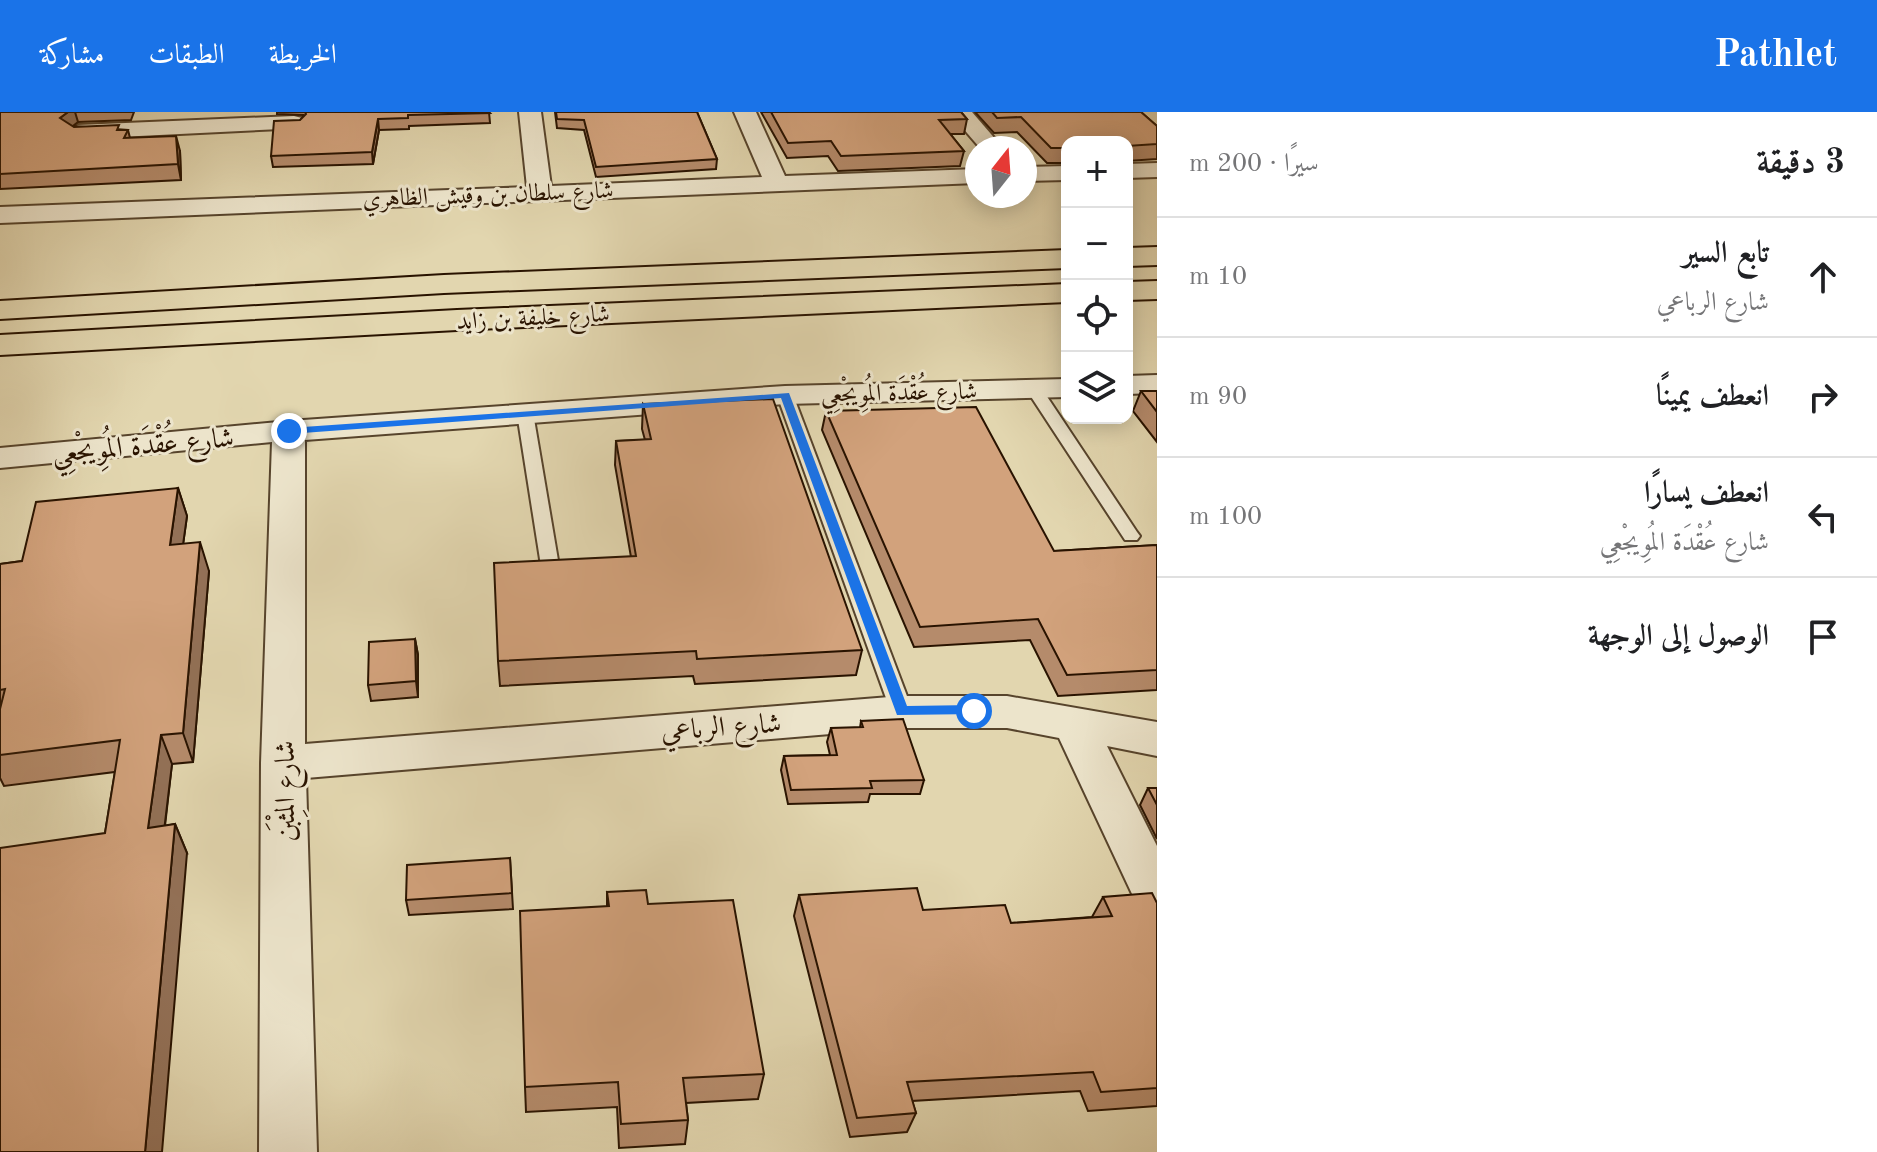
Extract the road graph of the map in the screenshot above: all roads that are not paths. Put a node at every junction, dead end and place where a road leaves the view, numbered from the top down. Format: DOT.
graph roads {
  1 [pos="530,112"];
  2 [pos="745,112"];
  3 [pos="960,112"];
  4 [pos="203,120"];
  5 [pos="294,123"];
  6 [pos="78,132"];
  7 [pos="981,136"];
  8 [pos="1157,170"];
  9 [pos="1133,171"];
  10 [pos="1061,173"];
  11 [pos="1037,174"];
  12 [pos="965,176"];
  13 [pos="776,183"];
  14 [pos="540,192"];
  15 [pos="0,215"];
  16 [pos="1157,256"];
  17 [pos="1133,257"];
  18 [pos="1061,259"];
  19 [pos="1157,290"];
  20 [pos="1133,291"];
  21 [pos="1061,293"];
  22 [pos="0,310"];
  23 [pos="0,345"];
  24 [pos="1157,384"];
  25 [pos="1133,385"];
  26 [pos="1061,388"];
  27 [pos="1034,389"];
  28 [pos="785,395"];
  29 [pos="525,413"];
  30 [pos="289,431"];
  31 [pos="0,458"];
  32 [pos="1131,536"];
  33 [pos="551,572"];
  34 [pos="902,712"];
  35 [pos="1074,723"];
  36 [pos="1157,739"];
  37 [pos="283,763"];
  38 [pos="1157,896"];
  39 [pos="288,1152"];
  1 -- 14 [label="street"];
  2 -- 13 [label="street"];
  3 -- 7 [label="street"];
  4 -- 5 [label="street"];
  4 -- 6 [label="street"];
  8 -- 9 [label="street"];
  10 -- 11 [label="street"];
  12 -- 13 [label="street, شارع سلطان بن وقيش الظاهري"];
  13 -- 14 [label="street, شارع سلطان بن وقيش الظاهري"];
  14 -- 15 [label="street, شارع سلطان بن وقيش الظاهري"];
  16 -- 17 [label="highway"];
  18 -- 22 [label="highway, شارع خليفة بن زايد"];
  19 -- 20 [label="highway"];
  21 -- 23 [label="highway, شارع خليفة بن زايد"];
  24 -- 25 [label="street"];
  26 -- 27 [label="street, شارع عُقْدَة المُوِيجْعِي"];
  27 -- 28 [label="street, شارع عُقْدَة المُوِيجْعِي"];
  27 -- 32 [label="lane"];
  28 -- 29 [label="street, شارع عُقْدَة المُوِيجْعِي"];
  28 -- 34 [label="lane"];
  29 -- 30 [label="street, شارع عُقْدَة المُوِيجْعِي"];
  29 -- 33 [label="lane"];
  30 -- 31 [label="street, شارع عُقْدَة المُوِيجْعِي"];
  30 -- 37 [label="street, شارع المِثْبَن"];
  34 -- 35 [label="street, شارع الرباعي"];
  34 -- 37 [label="street, شارع الرباعي"];
  35 -- 36 [label="street, شارع الرباعي"];
  35 -- 38 [label="street"];
  37 -- 39 [label="street, شارع المِثْبَن"];
}
